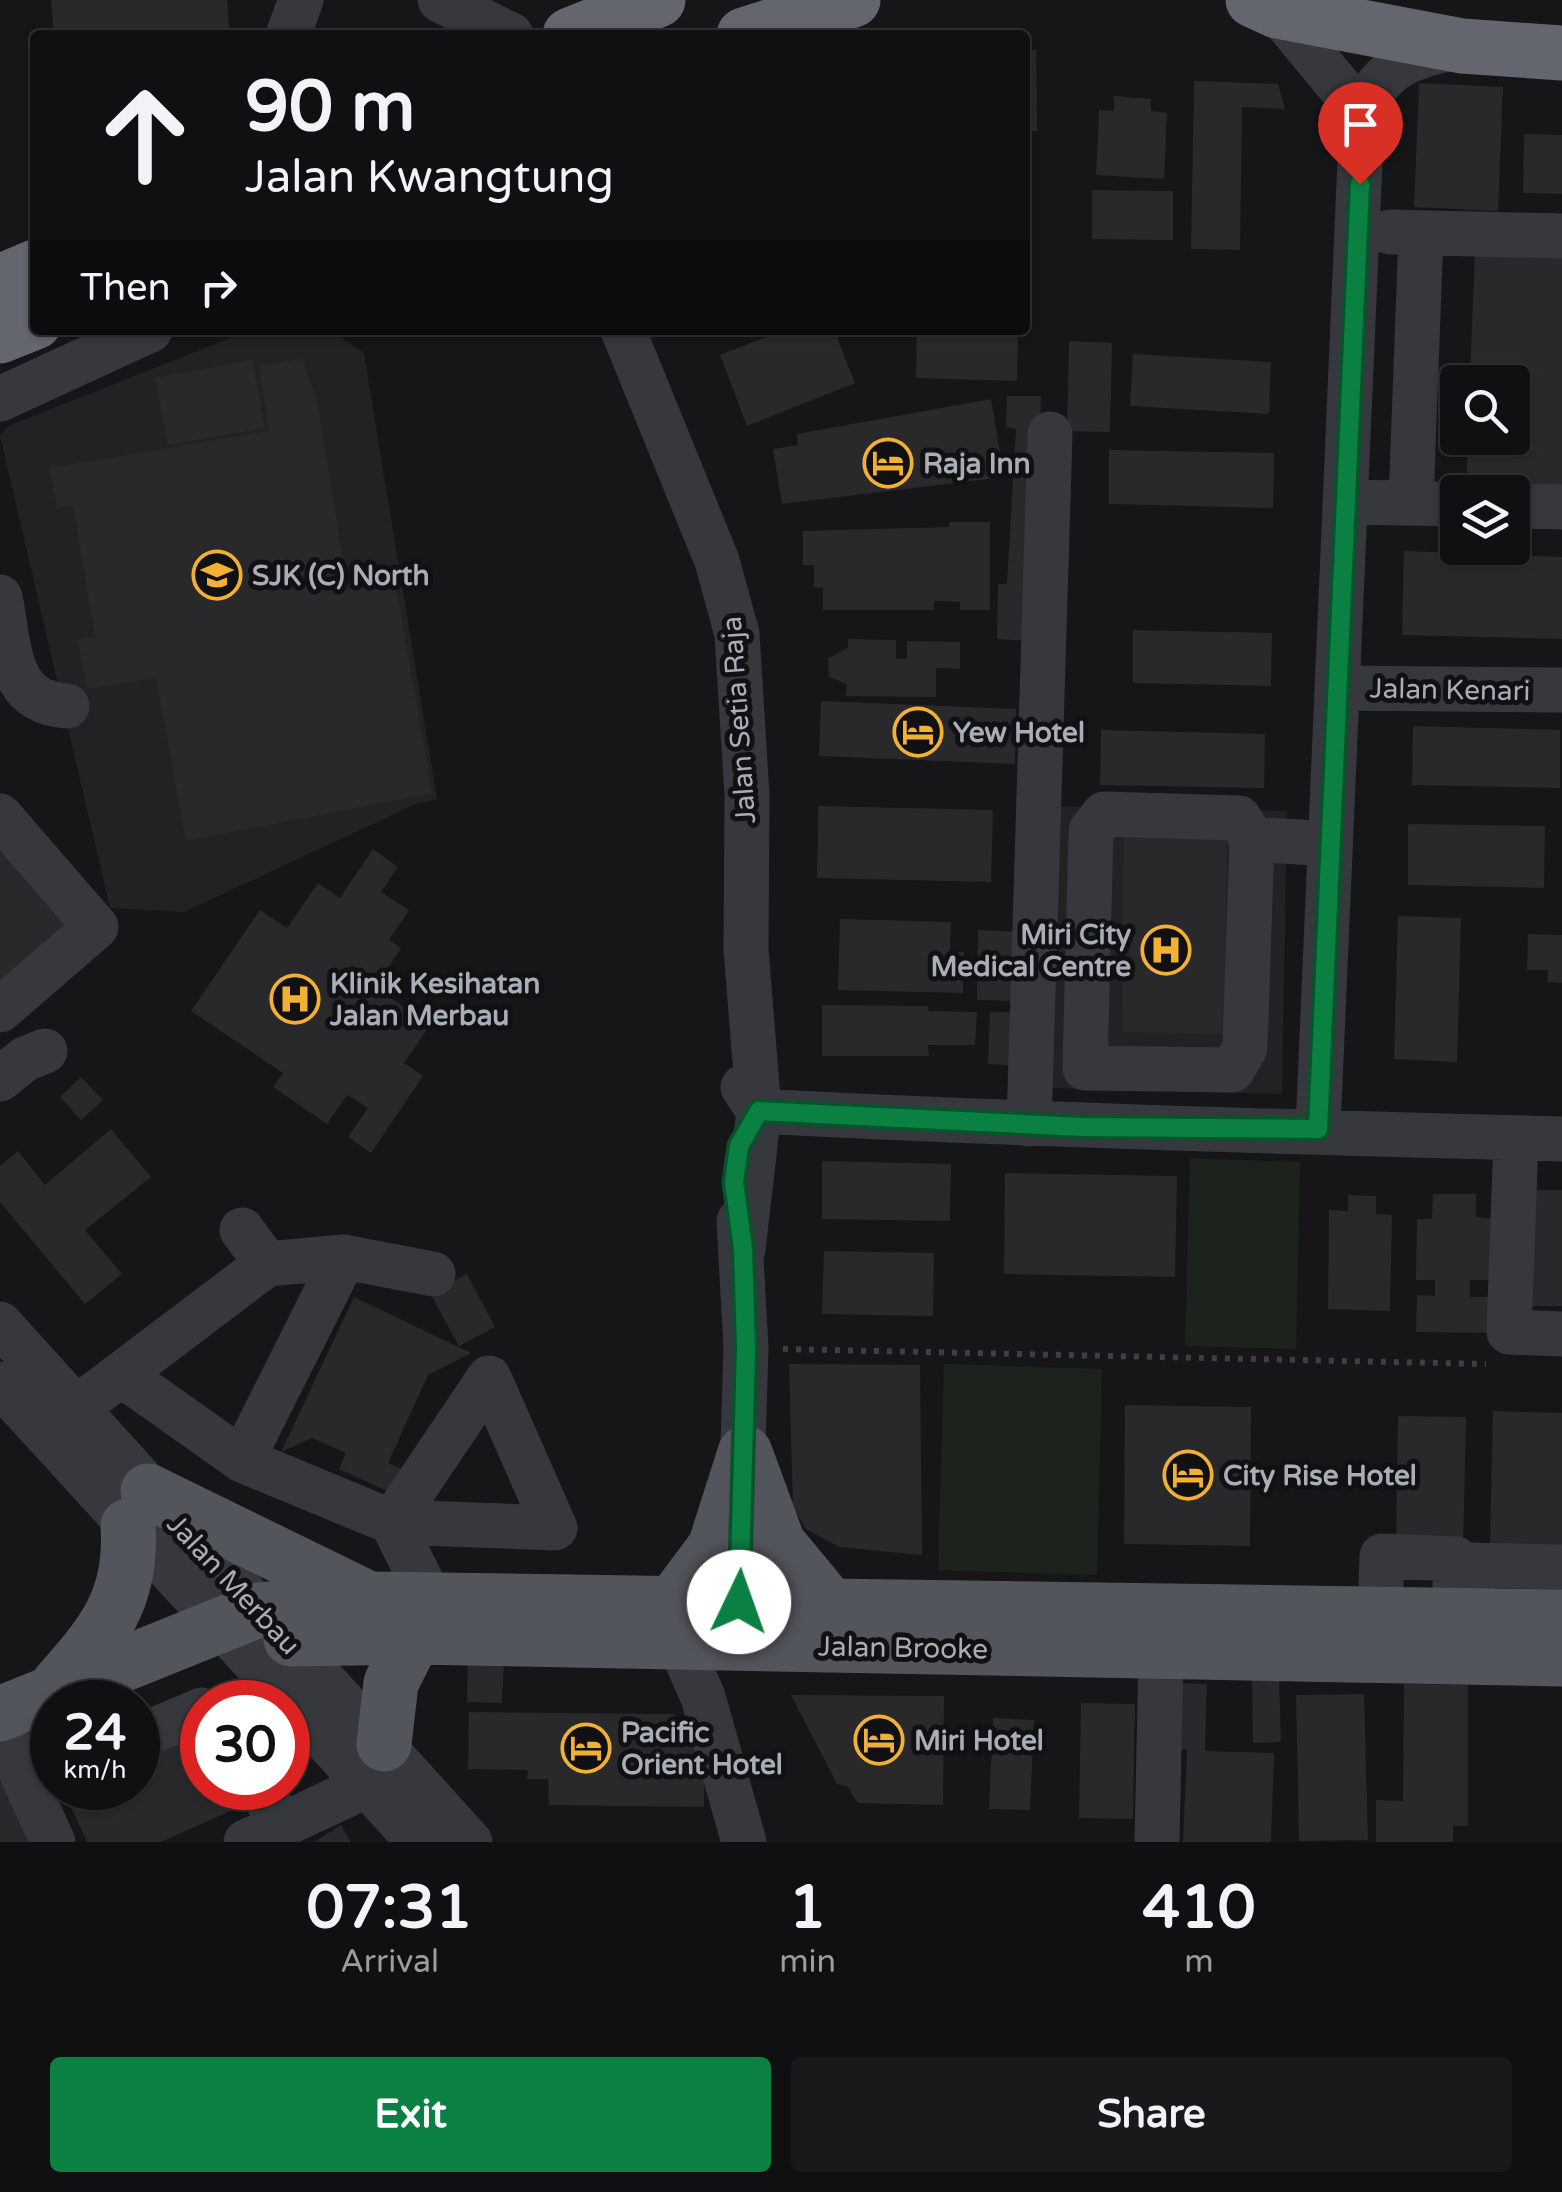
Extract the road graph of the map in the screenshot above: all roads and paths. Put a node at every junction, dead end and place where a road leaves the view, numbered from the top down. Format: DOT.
graph roads {
  1 [pos="302,0"];
  2 [pos="440,0"];
  3 [pos="658,0"];
  4 [pos="853,0"];
  5 [pos="1265,6"];
  6 [pos="290,30"];
  7 [pos="501,30"];
  8 [pos="583,30"];
  9 [pos="760,30"];
  10 [pos="1462,46"];
  11 [pos="1562,53"];
  12 [pos="1362,114"];
  13 [pos="1358,231"];
  14 [pos="1421,233"];
  15 [pos="1562,236"];
  16 [pos="30,268"];
  17 [pos="0,282"];
  18 [pos="30,324"];
  19 [pos="139,335"];
  20 [pos="625,335"];
  21 [pos="0,336"];
  22 [pos="0,399"];
  23 [pos="1050,434"];
  24 [pos="1346,502"];
  25 [pos="1411,504"];
  26 [pos="1440,504"];
  27 [pos="1530,506"];
  28 [pos="1562,507"];
  29 [pos="0,597"];
  30 [pos="1338,688"];
  31 [pos="1562,690"];
  32 [pos="67,706"];
  33 [pos="0,816"];
  34 [pos="1252,839"];
  35 [pos="1330,844"];
  36 [pos="746,950"];
  37 [pos="0,1010"];
  38 [pos="0,1022"];
  39 [pos="731,1052"];
  40 [pos="23,1063"];
  41 [pos="1085,1068"];
  42 [pos="759,1111"];
  43 [pos="1029,1124"];
  44 [pos="1083,1127"];
  45 [pos="1318,1129"];
  46 [pos="1516,1138"];
  47 [pos="1562,1139"];
  48 [pos="734,1182"];
  49 [pos="743,1249"];
  50 [pos="344,1257"];
  51 [pos="433,1274"];
  52 [pos="0,1324"];
  53 [pos="1562,1334"];
  54 [pos="746,1348"];
  55 [pos="1502,1364"];
  56 [pos="122,1375"];
  57 [pos="0,1384"];
  58 [pos="74,1410"];
  59 [pos="745,1453"];
  60 [pos="242,1460"];
  61 [pos="138,1509"];
  62 [pos="1562,1568"];
  63 [pos="369,1599"];
  64 [pos="830,1606"];
  65 [pos="1463,1616"];
  66 [pos="1562,1618"];
  67 [pos="422,1619"];
  68 [pos="676,1623"];
  69 [pos="738,1623"];
  70 [pos="252,1631"];
  71 [pos="1161,1652"];
  72 [pos="1562,1659"];
  73 [pos="63,1680"];
  74 [pos="86,1680"];
  75 [pos="30,1700"];
  76 [pos="0,1714"];
  77 [pos="0,1726"];
  78 [pos="377,1764"];
  79 [pos="30,1766"];
  80 [pos="46,1810"];
  81 [pos="264,1834"];
  82 [pos="53,1842"];
  83 [pos="419,1842"];
  84 [pos="470,1842"];
  85 [pos="744,1842"];
  86 [pos="1157,1842"];
  1 -- 6 [label="street"];
  2 -- 7 [label="street"];
  3 -- 8 [label="highway"];
  4 -- 9 [label="highway"];
  5 -- 10 [label="highway"];
  5 -- 12 [label="street"];
  10 -- 11 [label="highway"];
  10 -- 12 [label="street"];
  12 -- 13 [label="street"];
  13 -- 14 [label="street"];
  13 -- 24 [label="street"];
  14 -- 15 [label="street"];
  14 -- 25 [label="street"];
  16 -- 17 [label="highway"];
  18 -- 21 [label="highway"];
  19 -- 22 [label="street"];
  20 -- 36 [label="street, Jalan Setia Raja"];
  23 -- 43 [label="street"];
  24 -- 25 [label="street"];
  24 -- 30 [label="street"];
  25 -- 26 [label="street"];
  27 -- 28 [label="street"];
  29 -- 32 [label="street"];
  30 -- 31 [label="street, Jalan Kenari"];
  30 -- 35 [label="street"];
  33 -- 37 [label="street"];
  34 -- 35 [label="street"];
  34 -- 41 [label="street"];
  34 -- 41 [label="street"];
  35 -- 45 [label="street"];
  36 -- 39 [label="street, Jalan Setia Raja"];
  36 -- 42 [label="street, Jalan Setia Raja"];
  38 -- 40 [label="street"];
  39 -- 42 [label="street"];
  39 -- 48 [label="street, Jalan Setia Raja"];
  41 -- 44 [label="street"];
  42 -- 43 [label="street"];
  42 -- 48 [label="street"];
  42 -- 49 [label="street, Jalan Setia Raja"];
  43 -- 44 [label="street"];
  44 -- 45 [label="street"];
  45 -- 46 [label="street"];
  46 -- 47 [label="street"];
  46 -- 53 [label="street"];
  48 -- 49 [label="street, Jalan Setia Raja"];
  49 -- 54 [label="street, Jalan Setia Raja"];
  50 -- 51 [label="street"];
  50 -- 56 [label="street"];
  50 -- 60 [label="street"];
  52 -- 58 [label="street, Jalan Merbau"];
  54 -- 55 [label="path"];
  54 -- 59 [label="street, Jalan Setia Raja"];
  56 -- 58 [label="street"];
  56 -- 60 [label="street"];
  57 -- 61 [label="street, Jalan Merbau"];
  58 -- 61 [label="street, Jalan Merbau"];
  59 -- 64 [label="main road"];
  59 -- 68 [label="main road"];
  59 -- 69 [label="street, Jalan Setia Raja"];
  60 -- 67 [label="street"];
  61 -- 63 [label="main road"];
  61 -- 70 [label="street, Jalan Merbau"];
  61 -- 73 [label="main road"];
  62 -- 65 [label="street"];
  63 -- 67 [label="main road, Jalan Brooke"];
  63 -- 70 [label="main road, Jalan Brooke"];
  64 -- 65 [label="main road, Jalan Brooke"];
  64 -- 69 [label="main road, Jalan Brooke"];
  65 -- 66 [label="main road, Jalan Brooke"];
  67 -- 68 [label="main road, Jalan Brooke"];
  67 -- 70 [label="main road, Jalan Brooke"];
  67 -- 78 [label="main road"];
  68 -- 69 [label="main road, Jalan Brooke"];
  68 -- 85 [label="street"];
  69 -- 71 [label="main road, Jalan Brooke"];
  70 -- 74 [label="main road"];
  70 -- 78 [label="street, Jalan Merbau"];
  71 -- 72 [label="main road, Jalan Brooke"];
  71 -- 86 [label="street"];
  75 -- 76 [label="main road"];
  77 -- 79 [label="street"];
  78 -- 81 [label="street"];
  78 -- 83 [label="street, Jalan Merbau"];
  78 -- 84 [label="street, Jalan Merbau"];
  80 -- 82 [label="street"];
}
